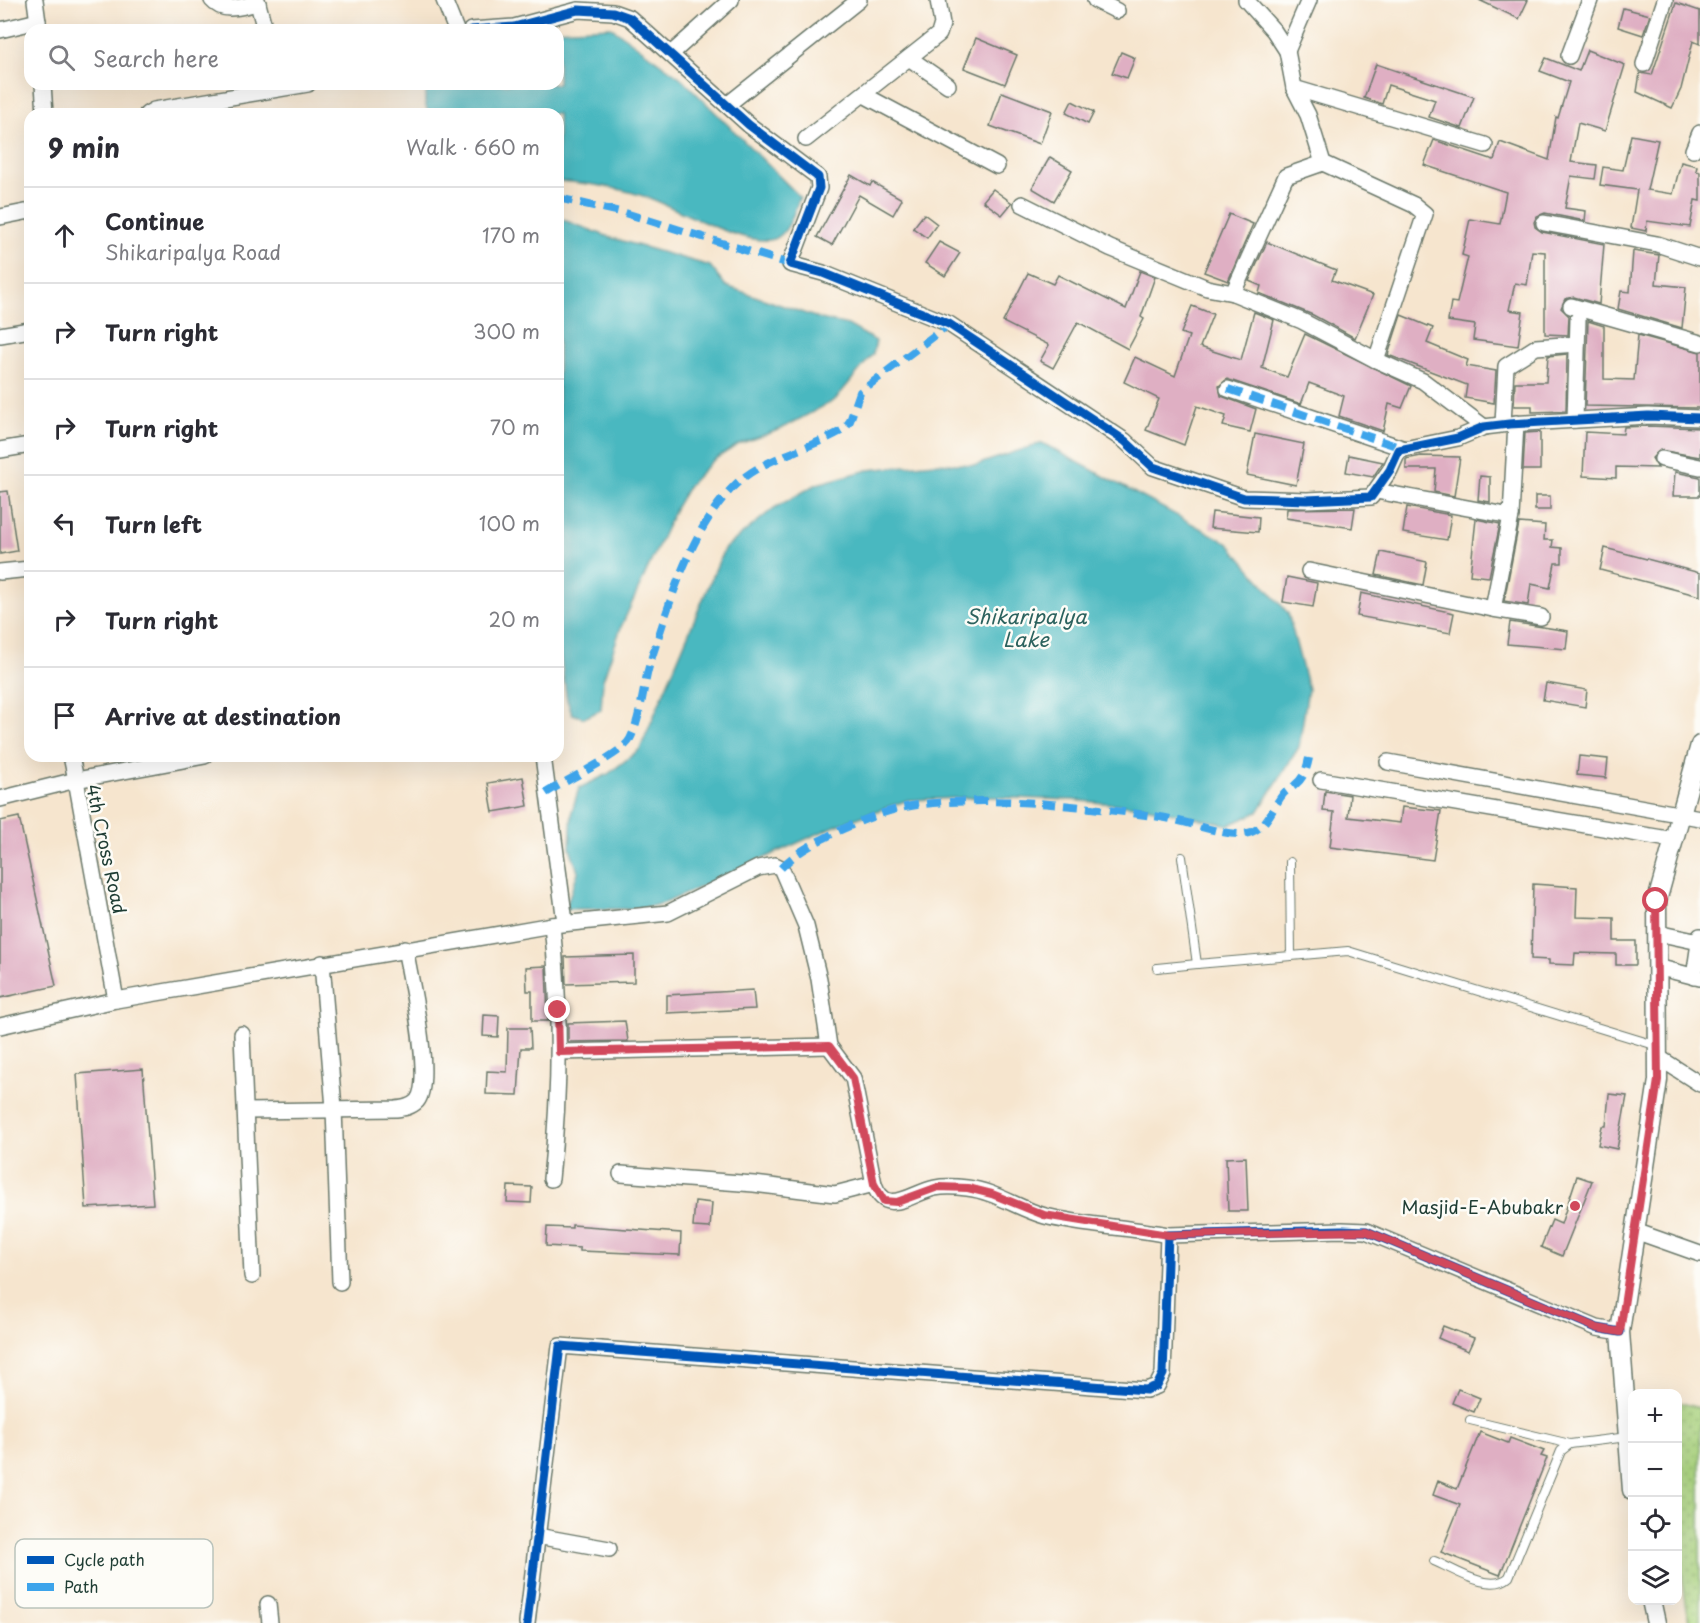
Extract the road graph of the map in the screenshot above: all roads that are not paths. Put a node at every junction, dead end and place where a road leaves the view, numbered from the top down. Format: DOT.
graph roads {
  1 [pos="35,0"];
  2 [pos="212,0"];
  3 [pos="444,0"];
  4 [pos="730,0"];
  5 [pos="859,0"];
  6 [pos="938,0"];
  7 [pos="1095,0"];
  8 [pos="1246,0"];
  9 [pos="1309,0"];
  10 [pos="1590,0"];
  11 [pos="1665,0"];
  12 [pos="257,1"];
  13 [pos="1117,11"];
  14 [pos="39,24"];
  15 [pos="263,24"];
  16 [pos="454,24"];
  17 [pos="525,24"];
  18 [pos="24,27"];
  19 [pos="0,30"];
  20 [pos="1287,51"];
  21 [pos="672,53"];
  22 [pos="1569,56"];
  23 [pos="909,58"];
  24 [pos="1644,64"];
  25 [pos="948,85"];
  26 [pos="1294,88"];
  27 [pos="43,90"];
  28 [pos="260,90"];
  29 [pos="864,95"];
  30 [pos="727,105"];
  31 [pos="45,108"];
  32 [pos="165,108"];
  33 [pos="1700,133"];
  34 [pos="806,139"];
  35 [pos="1485,145"];
  36 [pos="1694,150"];
  37 [pos="1323,163"];
  38 [pos="997,165"];
  39 [pos="1022,204"];
  40 [pos="24,212"];
  41 [pos="0,217"];
  42 [pos="1544,223"];
  43 [pos="1700,258"];
  44 [pos="1233,292"];
  45 [pos="24,331"];
  46 [pos="0,335"];
  47 [pos="1700,343"];
  48 [pos="1577,344"];
  49 [pos="1376,360"];
  50 [pos="1228,389"];
  51 [pos="1700,418"];
  52 [pos="1575,420"];
  53 [pos="1510,424"];
  54 [pos="1484,427"];
  55 [pos="24,446"];
  56 [pos="1405,449"];
  57 [pos="0,450"];
  58 [pos="1662,459"];
  59 [pos="1700,467"];
  60 [pos="1376,491"];
  61 [pos="1511,516"];
  62 [pos="24,570"];
  63 [pos="0,572"];
  64 [pos="1310,572"];
  65 [pos="1493,609"];
  66 [pos="1541,617"];
  67 [pos="1700,745"];
  68 [pos="72,762"];
  69 [pos="147,762"];
  70 [pos="544,762"];
  71 [pos="1388,762"];
  72 [pos="76,780"];
  73 [pos="1322,780"];
  74 [pos="0,799"];
  75 [pos="1682,812"];
  76 [pos="1700,818"];
  77 [pos="1674,840"];
  78 [pos="1182,857"];
  79 [pos="1290,862"];
  80 [pos="559,924"];
  81 [pos="1657,933"];
  82 [pos="1700,939"];
  83 [pos="405,948"];
  84 [pos="1291,956"];
  85 [pos="322,963"];
  86 [pos="1197,964"];
  87 [pos="1657,967"];
  88 [pos="1157,968"];
  89 [pos="1697,977"];
  90 [pos="116,1000"];
  91 [pos="0,1026"];
  92 [pos="242,1034"];
  93 [pos="829,1046"];
  94 [pos="559,1052"];
  95 [pos="1658,1052"];
  96 [pos="1700,1084"];
  97 [pos="334,1108"];
  98 [pos="247,1111"];
  99 [pos="621,1174"];
  100 [pos="551,1179"];
  101 [pos="874,1184"];
  102 [pos="1635,1231"];
  103 [pos="1168,1235"];
  104 [pos="1700,1254"];
  105 [pos="252,1276"];
  106 [pos="340,1282"];
  107 [pos="1620,1332"];
  108 [pos="1470,1420"];
  109 [pos="1628,1437"];
  110 [pos="1570,1444"];
  111 [pos="537,1536"];
  112 [pos="609,1549"];
  113 [pos="1434,1561"];
  114 [pos="268,1604"];
  115 [pos="1652,1605"];
  116 [pos="270,1623"];
  117 [pos="527,1623"];
  118 [pos="1656,1623"];
  1 -- 14 [label="street"];
  2 -- 12 [label="street"];
  3 -- 16 [label="street"];
  4 -- 21 [label="street"];
  5 -- 30 [label="street"];
  6 -- 23 [label="street"];
  7 -- 13 [label="street"];
  8 -- 20 [label="street"];
  9 -- 20 [label="street"];
  10 -- 22 [label="street"];
  11 -- 24 [label="street"];
  12 -- 15 [label="street"];
  17 -- 21 [label="street"];
  18 -- 19 [label="street"];
  20 -- 26 [label="street"];
  21 -- 30 [label="street"];
  23 -- 25 [label="street"];
  23 -- 29 [label="street"];
  26 -- 35 [label="street"];
  26 -- 37 [label="street"];
  27 -- 31 [label="street"];
  28 -- 32 [label="street"];
  29 -- 34 [label="street"];
  29 -- 38 [label="street"];
  30 -- 60 [label="street"];
  33 -- 36 [label="street"];
  37 -- 44 [label="street"];
  37 -- 49 [label="street"];
  39 -- 44 [label="street"];
  40 -- 41 [label="street"];
  42 -- 43 [label="street"];
  44 -- 49 [label="street"];
  45 -- 46 [label="street"];
  47 -- 48 [label="street"];
  48 -- 52 [label="street"];
  48 -- 53 [label="street"];
  49 -- 54 [label="street"];
  50 -- 56 [label="street"];
  51 -- 52 [label="street"];
  52 -- 53 [label="street"];
  53 -- 54 [label="street"];
  53 -- 61 [label="street"];
  54 -- 56 [label="street"];
  55 -- 57 [label="street"];
  56 -- 60 [label="street"];
  58 -- 59 [label="street"];
  60 -- 61 [label="street"];
  61 -- 65 [label="street"];
  62 -- 63 [label="street"];
  64 -- 65 [label="street"];
  65 -- 66 [label="street"];
  67 -- 75 [label="street"];
  68 -- 72 [label="street"];
  69 -- 72 [label="street"];
  70 -- 80 [label="street"];
  71 -- 75 [label="street"];
  72 -- 74 [label="street, 4th Cross Road"];
  72 -- 90 [label="street, 4th Cross Road"];
  73 -- 77 [label="street"];
  75 -- 76 [label="street"];
  75 -- 77 [label="street"];
  77 -- 81 [label="street"];
  78 -- 86 [label="lane"];
  79 -- 84 [label="lane"];
  80 -- 83 [label="street"];
  80 -- 93 [label="street"];
  80 -- 94 [label="street"];
  81 -- 82 [label="street"];
  81 -- 87 [label="street"];
  82 -- 89 [label="street"];
  83 -- 85 [label="street"];
  83 -- 97 [label="street"];
  84 -- 86 [label="lane"];
  84 -- 95 [label="lane"];
  85 -- 90 [label="street"];
  85 -- 97 [label="street"];
  86 -- 88 [label="lane"];
  87 -- 89 [label="street"];
  87 -- 95 [label="street"];
  90 -- 91 [label="street"];
  92 -- 98 [label="street"];
  93 -- 94 [label="street"];
  93 -- 101 [label="street"];
  94 -- 100 [label="street"];
  95 -- 96 [label="street"];
  95 -- 102 [label="street"];
  97 -- 98 [label="street"];
  97 -- 106 [label="street"];
  98 -- 105 [label="street"];
  99 -- 101 [label="street"];
  101 -- 103 [label="street"];
  102 -- 104 [label="street"];
  102 -- 107 [label="street"];
  103 -- 107 [label="street"];
  103 -- 111 [label="street"];
  107 -- 109 [label="street"];
  108 -- 110 [label="lane"];
  109 -- 110 [label="lane"];
  110 -- 113 [label="lane"];
  111 -- 112 [label="street"];
  111 -- 117 [label="street"];
  114 -- 116 [label="street"];
  115 -- 118 [label="street"];
}
